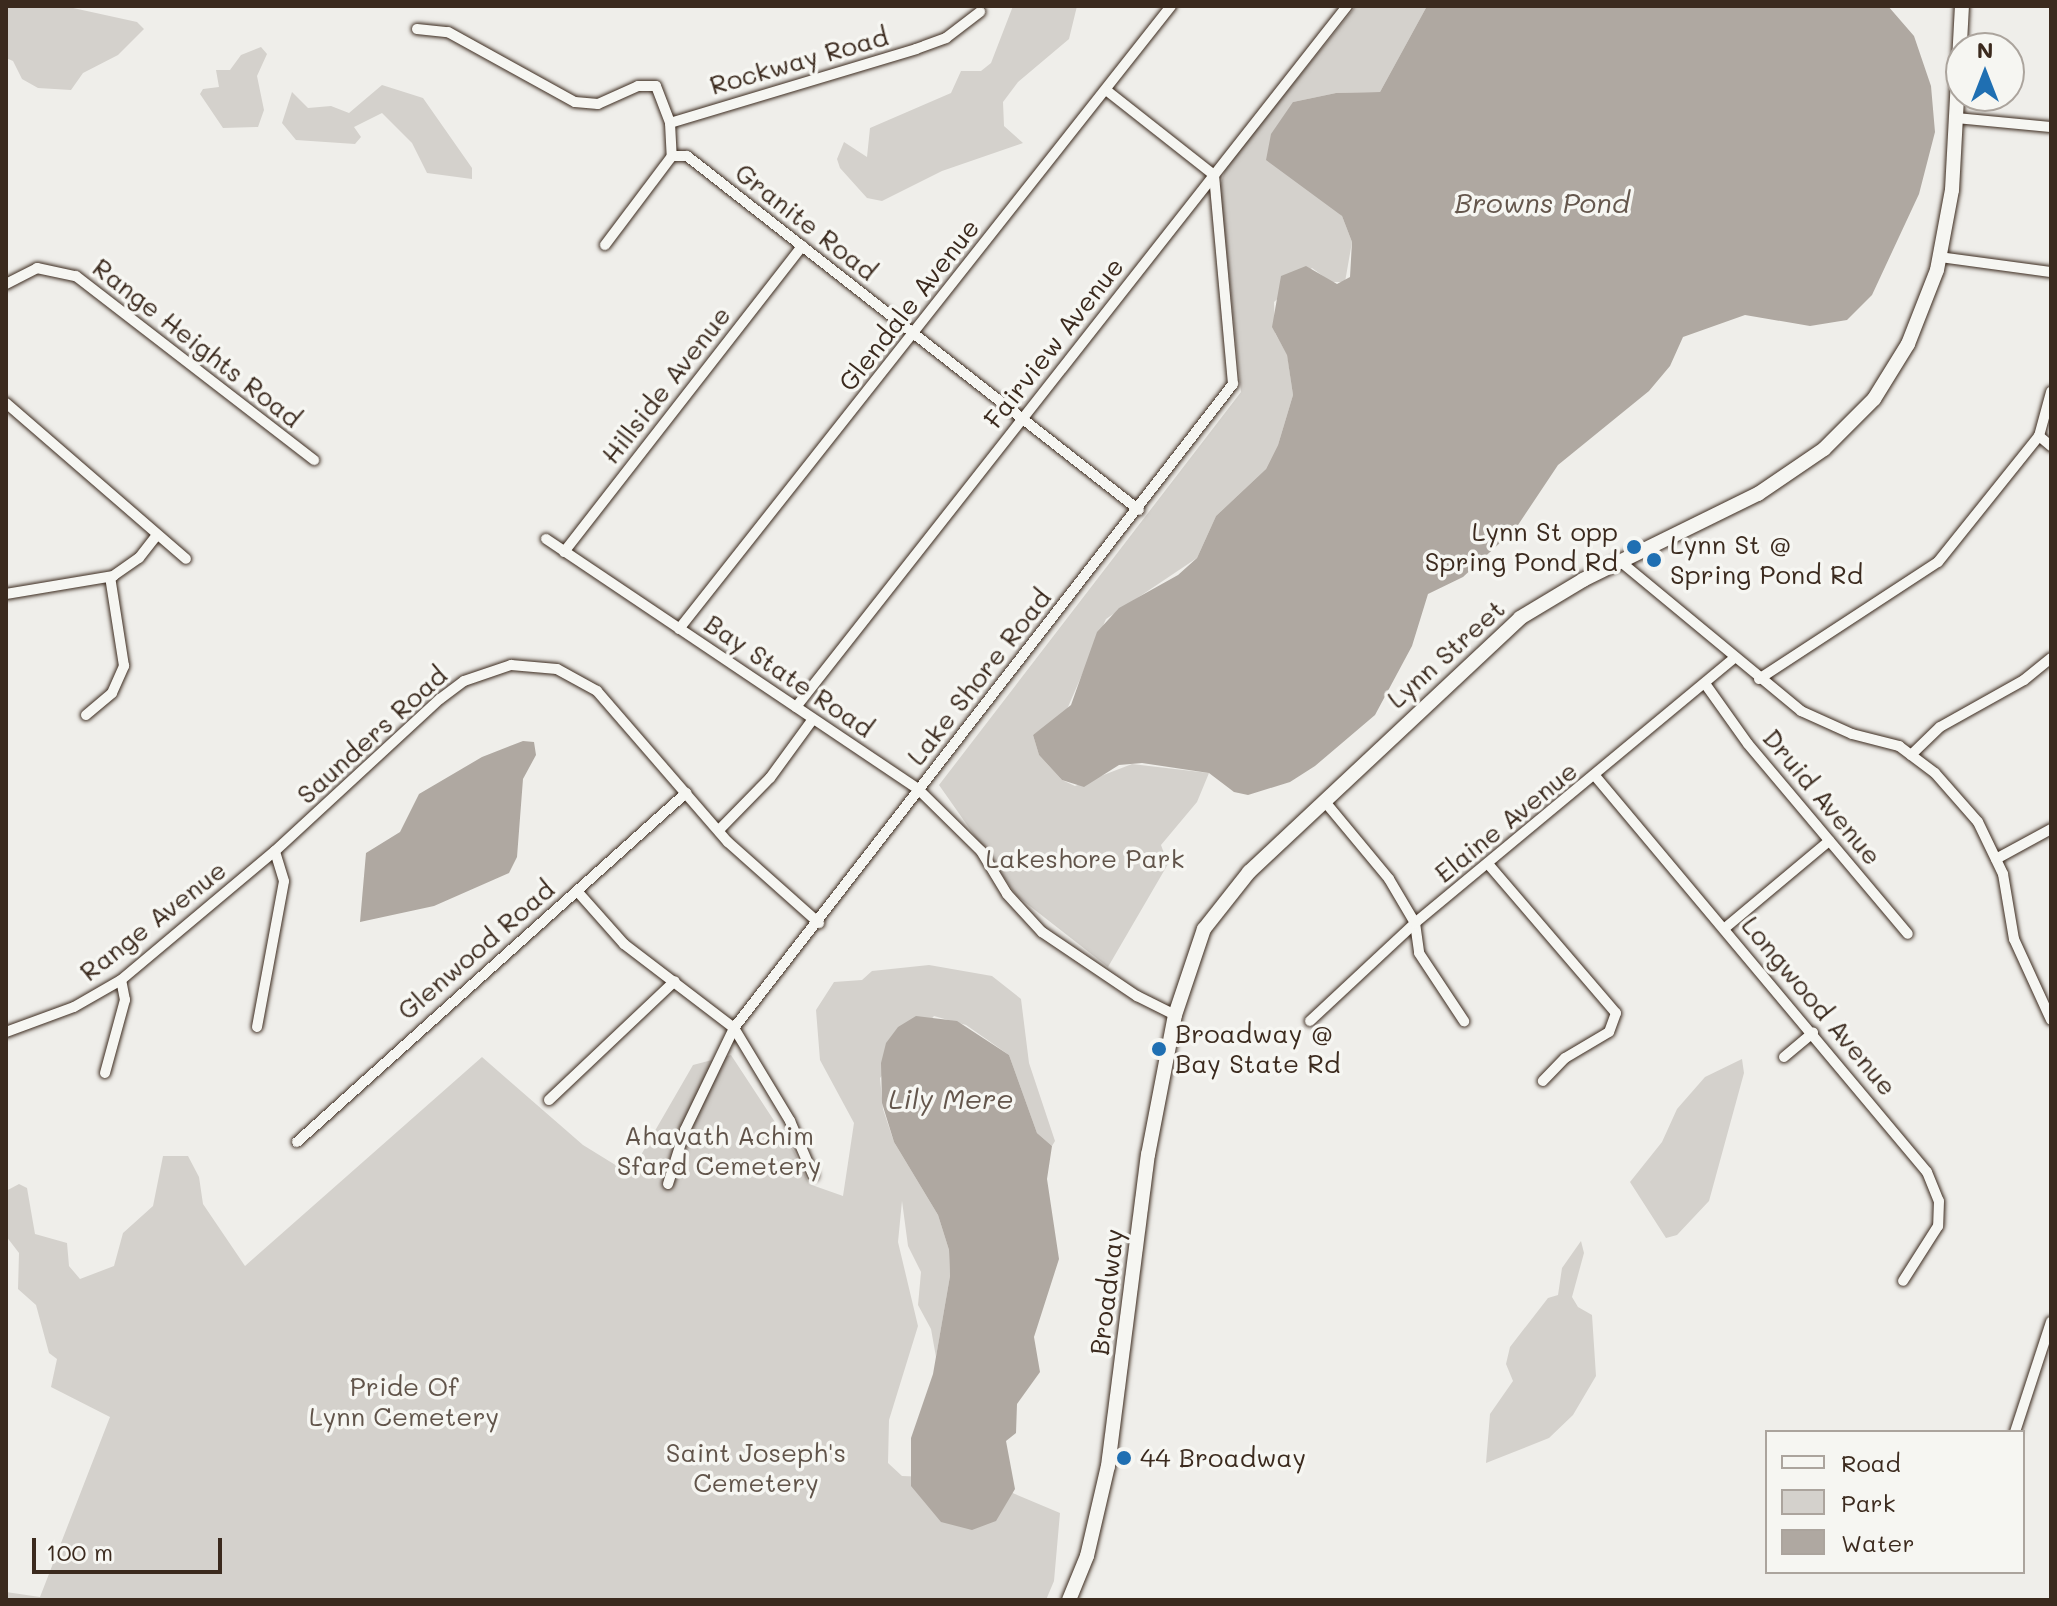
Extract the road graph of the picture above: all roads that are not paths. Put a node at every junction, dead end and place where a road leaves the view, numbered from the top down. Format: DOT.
graph roads {
  1 [pos="1171,6"];
  2 [pos="1347,6"];
  3 [pos="1962,6"];
  4 [pos="980,12"];
  5 [pos="417,29"];
  6 [pos="1106,90"];
  7 [pos="1956,118"];
  8 [pos="670,123"];
  9 [pos="2051,127"];
  10 [pos="672,156"];
  11 [pos="1214,175"];
  12 [pos="605,245"];
  13 [pos="802,246"];
  14 [pos="1940,257"];
  15 [pos="2051,272"];
  16 [pos="6,284"];
  17 [pos="914,335"];
  18 [pos="2051,392"];
  19 [pos="6,403"];
  20 [pos="1022,419"];
  21 [pos="2039,436"];
  22 [pos="2051,446"];
  23 [pos="314,460"];
  24 [pos="1139,510"];
  25 [pos="157,535"];
  26 [pos="546,539"];
  27 [pos="564,552"];
  28 [pos="186,559"];
  29 [pos="1621,562"];
  30 [pos="110,577"];
  31 [pos="6,594"];
  32 [pos="679,629"];
  33 [pos="2051,658"];
  34 [pos="1733,659"];
  35 [pos="1759,679"];
  36 [pos="1706,685"];
  37 [pos="796,707"];
  38 [pos="86,715"];
  39 [pos="813,719"];
  40 [pos="1911,755"];
  41 [pos="1596,777"];
  42 [pos="919,790"];
  43 [pos="686,793"];
  44 [pos="1326,803"];
  45 [pos="2051,829"];
  46 [pos="719,830"];
  47 [pos="1829,841"];
  48 [pos="275,851"];
  49 [pos="1996,859"];
  50 [pos="1489,865"];
  51 [pos="577,891"];
  52 [pos="819,923"];
  53 [pos="1415,923"];
  54 [pos="1725,928"];
  55 [pos="1908,934"];
  56 [pos="121,980"];
  57 [pos="675,981"];
  58 [pos="1184,988"];
  59 [pos="1175,1015"];
  60 [pos="2051,1020"];
  61 [pos="1310,1021"];
  62 [pos="1464,1021"];
  63 [pos="257,1027"];
  64 [pos="734,1028"];
  65 [pos="6,1032"];
  66 [pos="1813,1033"];
  67 [pos="1784,1057"];
  68 [pos="105,1073"];
  69 [pos="1543,1081"];
  70 [pos="549,1100"];
  71 [pos="297,1142"];
  72 [pos="813,1175"];
  73 [pos="668,1184"];
  74 [pos="1903,1281"];
  75 [pos="2051,1322"];
  76 [pos="2016,1430"];
  77 [pos="1069,1600"];
  1 -- 6 [label="street, Glendale Avenue"];
  2 -- 11 [label="street, Fairview Avenue"];
  3 -- 7 [label="main road, Lynn Street"];
  4 -- 8 [label="street, Rockway Road"];
  5 -- 8 [label="street"];
  6 -- 11 [label="street"];
  6 -- 17 [label="street, Glendale Avenue"];
  7 -- 9 [label="street"];
  7 -- 14 [label="main road, Lynn Street"];
  8 -- 10 [label="street"];
  10 -- 12 [label="street"];
  10 -- 13 [label="street, Granite Road"];
  11 -- 20 [label="street, Fairview Avenue"];
  11 -- 24 [label="street, Lake Shore Road"];
  13 -- 17 [label="street, Granite Road"];
  13 -- 27 [label="street, Hillside Avenue"];
  14 -- 15 [label="street"];
  14 -- 29 [label="main road, Lynn Street"];
  16 -- 23 [label="street, Range Heights Road"];
  17 -- 20 [label="street, Granite Road"];
  17 -- 32 [label="street, Glendale Avenue"];
  18 -- 21 [label="street"];
  19 -- 25 [label="street"];
  20 -- 24 [label="street, Granite Road"];
  20 -- 37 [label="street, Fairview Avenue"];
  21 -- 22 [label="street"];
  21 -- 35 [label="street"];
  24 -- 42 [label="street, Lake Shore Road"];
  25 -- 28 [label="street"];
  25 -- 30 [label="street"];
  26 -- 27 [label="street, Bay State Road"];
  27 -- 32 [label="street, Bay State Road"];
  29 -- 34 [label="street"];
  29 -- 44 [label="main road, Lynn Street"];
  30 -- 31 [label="street"];
  30 -- 38 [label="street"];
  32 -- 37 [label="street, Bay State Road"];
  33 -- 40 [label="street"];
  34 -- 35 [label="street"];
  34 -- 36 [label="street, Elaine Avenue"];
  35 -- 40 [label="street"];
  36 -- 41 [label="street, Elaine Avenue"];
  36 -- 47 [label="street, Druid Avenue"];
  37 -- 39 [label="street, Bay State Road"];
  39 -- 42 [label="street, Bay State Road"];
  39 -- 46 [label="street"];
  40 -- 49 [label="street"];
  41 -- 50 [label="street, Elaine Avenue"];
  41 -- 54 [label="street, Longwood Avenue"];
  42 -- 52 [label="street, Lake Shore Road"];
  42 -- 59 [label="street, Bay State Road"];
  43 -- 46 [label="street, Saunders Road"];
  43 -- 48 [label="street, Saunders Road"];
  43 -- 51 [label="street, Glenwood Road"];
  44 -- 53 [label="street"];
  44 -- 58 [label="main road, Lynn Street"];
  45 -- 49 [label="street"];
  46 -- 52 [label="street, Saunders Road"];
  47 -- 54 [label="street"];
  47 -- 55 [label="street, Druid Avenue"];
  48 -- 56 [label="street, Range Avenue"];
  48 -- 63 [label="street"];
  49 -- 60 [label="street"];
  50 -- 53 [label="street, Elaine Avenue"];
  50 -- 69 [label="street"];
  51 -- 57 [label="street"];
  51 -- 71 [label="street, Glenwood Road"];
  52 -- 64 [label="street, Lake Shore Road"];
  53 -- 61 [label="street, Elaine Avenue"];
  53 -- 62 [label="street"];
  54 -- 66 [label="street, Longwood Avenue"];
  56 -- 65 [label="street, Range Avenue"];
  56 -- 68 [label="street"];
  57 -- 64 [label="street"];
  57 -- 70 [label="street"];
  58 -- 59 [label="main road, Broadway"];
  59 -- 77 [label="main road, Broadway"];
  64 -- 72 [label="street"];
  64 -- 73 [label="street, Lake Shore Road"];
  66 -- 67 [label="street"];
  66 -- 74 [label="street, Longwood Avenue"];
  75 -- 76 [label="street"];
}
